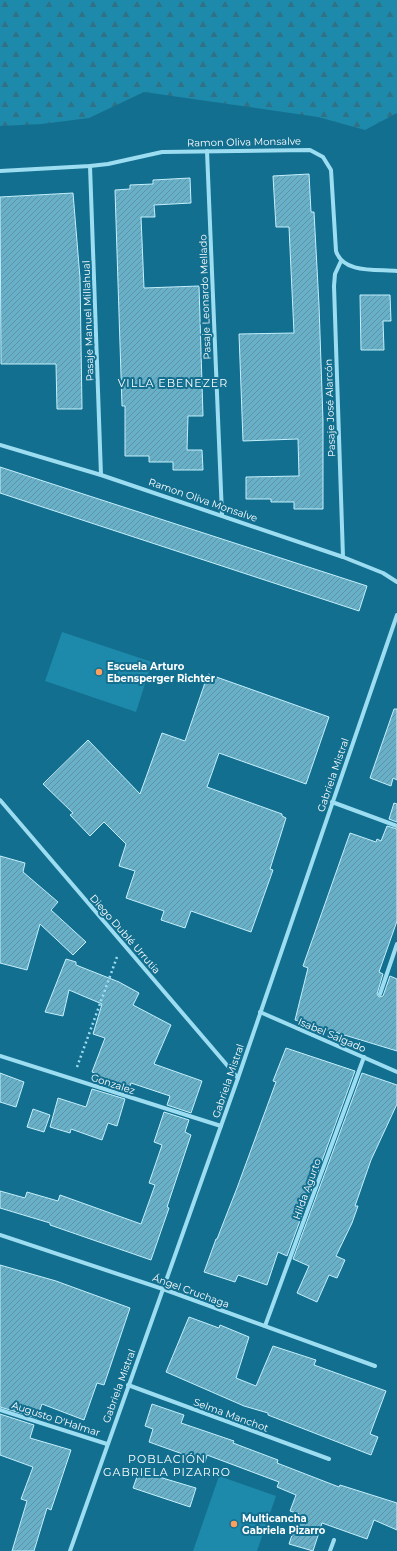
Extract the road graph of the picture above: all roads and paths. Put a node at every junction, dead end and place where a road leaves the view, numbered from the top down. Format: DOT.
graph roads {
  1 [pos="207,150"];
  2 [pos="90,166"];
  3 [pos="0,171"];
  4 [pos="341,261"];
  5 [pos="397,271"];
  6 [pos="0,445"];
  7 [pos="101,475"];
  8 [pos="222,515"];
  9 [pos="343,556"];
  10 [pos="397,582"];
  11 [pos="397,615"];
  12 [pos="0,800"];
  13 [pos="332,802"];
  14 [pos="397,826"];
  15 [pos="122,944"];
  16 [pos="397,944"];
  17 [pos="380,994"];
  18 [pos="260,1012"];
  19 [pos="0,1056"];
  20 [pos="364,1057"];
  21 [pos="397,1072"];
  22 [pos="238,1078"];
  23 [pos="72,1079"];
  24 [pos="221,1126"];
  25 [pos="0,1235"];
  26 [pos="163,1288"];
  27 [pos="265,1326"];
  28 [pos="375,1366"];
  29 [pos="128,1385"];
  30 [pos="0,1410"];
  31 [pos="107,1444"];
  32 [pos="329,1459"];
  33 [pos="334,1540"];
  34 [pos="70,1551"];
  35 [pos="330,1551"];
  1 -- 2 [label="street, Ramon Oliva Monsalve"];
  1 -- 4 [label="street, Ramon Oliva Monsalve"];
  1 -- 8 [label="street, Pasaje Leonardo Mellado"];
  2 -- 3 [label="street, Ramon Oliva Monsalve"];
  2 -- 7 [label="street, Pasaje Manuel Millahual"];
  4 -- 5 [label="street"];
  4 -- 9 [label="street, Pasaje José Alarcón"];
  6 -- 7 [label="street, Ramon Oliva Monsalve"];
  7 -- 8 [label="street, Ramon Oliva Monsalve"];
  8 -- 9 [label="street, Ramon Oliva Monsalve"];
  9 -- 10 [label="street, Ramon Oliva Monsalve"];
  11 -- 13 [label="street, Gabriela Mistral"];
  12 -- 15 [label="street, Diego Dublé Urrutia"];
  13 -- 14 [label="street"];
  13 -- 18 [label="street, Gabriela Mistral"];
  15 -- 22 [label="street, Diego Dublé Urrutia"];
  15 -- 23 [label="path"];
  16 -- 17 [label="street"];
  18 -- 20 [label="street, Isabel Salgado"];
  18 -- 22 [label="street, Gabriela Mistral"];
  19 -- 23 [label="street, Gonzalez"];
  20 -- 21 [label="street, Isabel Salgado"];
  20 -- 27 [label="street, Hilda Agurto"];
  22 -- 24 [label="street, Gabriela Mistral"];
  23 -- 24 [label="street, Gonzalez"];
  24 -- 26 [label="street, Gabriela Mistral"];
  25 -- 26 [label="street, Ángel Cruchaga"];
  26 -- 27 [label="street, Ángel Cruchaga"];
  26 -- 29 [label="street, Gabriela Mistral"];
  27 -- 28 [label="street, Ángel Cruchaga"];
  29 -- 31 [label="street, Gabriela Mistral"];
  29 -- 32 [label="street, Selma Manchot"];
  30 -- 31 [label="street, Augusto D'Halmar"];
  31 -- 34 [label="street, Gabriela Mistral"];
  33 -- 35 [label="street"];
}
